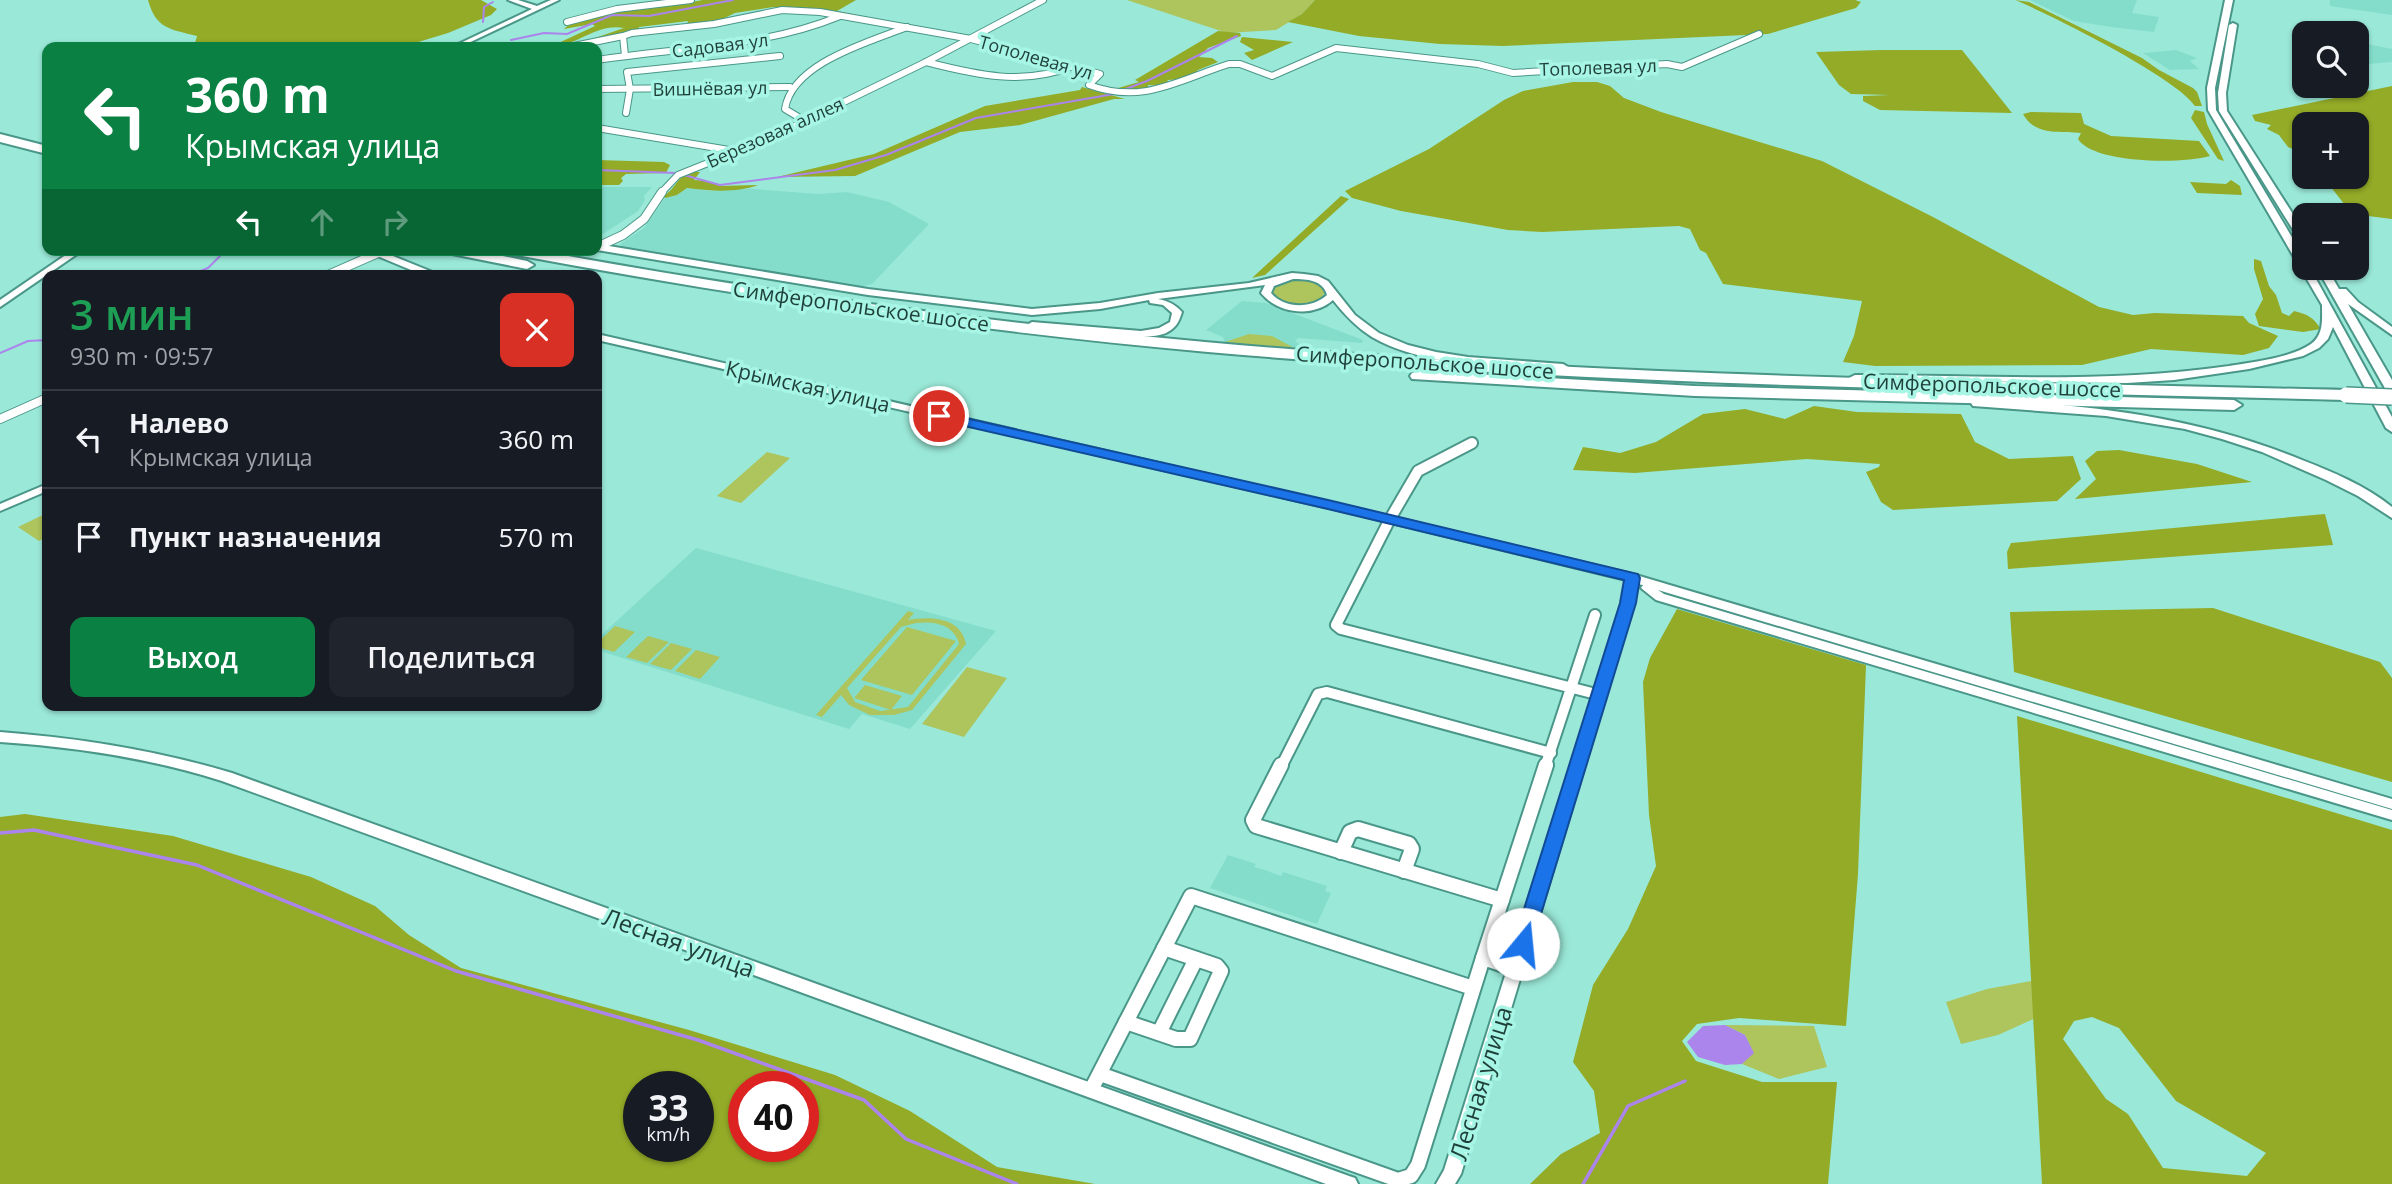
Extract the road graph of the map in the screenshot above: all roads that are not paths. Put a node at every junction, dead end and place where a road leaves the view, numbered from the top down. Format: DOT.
graph roads {
  1 [pos="511,0"];
  2 [pos="556,0"];
  3 [pos="691,0"];
  4 [pos="1043,0"];
  5 [pos="2230,0"];
  6 [pos="2238,0"];
  7 [pos="536,8"];
  8 [pos="839,16"];
  9 [pos="567,22"];
  10 [pos="498,26"];
  11 [pos="907,27"];
  12 [pos="1759,34"];
  13 [pos="623,36"];
  14 [pos="971,39"];
  15 [pos="456,42"];
  16 [pos="465,42"];
  17 [pos="594,42"];
  18 [pos="625,56"];
  19 [pos="780,56"];
  20 [pos="602,59"];
  21 [pos="926,62"];
  22 [pos="1073,66"];
  23 [pos="790,87"];
  24 [pos="602,89"];
  25 [pos="630,89"];
  26 [pos="626,113"];
  27 [pos="805,121"];
  28 [pos="0,127"];
  29 [pos="602,129"];
  30 [pos="42,137"];
  31 [pos="0,138"];
  32 [pos="42,149"];
  33 [pos="738,152"];
  34 [pos="2292,220"];
  35 [pos="602,245"];
  36 [pos="602,248"];
  37 [pos="76,256"];
  38 [pos="78,256"];
  39 [pos="372,256"];
  40 [pos="390,256"];
  41 [pos="482,256"];
  42 [pos="546,256"];
  43 [pos="54,270"];
  44 [pos="62,270"];
  45 [pos="340,270"];
  46 [pos="421,270"];
  47 [pos="552,270"];
  48 [pos="42,278"];
  49 [pos="602,279"];
  50 [pos="1276,280"];
  51 [pos="2329,280"];
  52 [pos="2332,280"];
  53 [pos="42,284"];
  54 [pos="1332,292"];
  55 [pos="1122,302"];
  56 [pos="0,304"];
  57 [pos="2327,305"];
  58 [pos="0,312"];
  59 [pos="982,323"];
  60 [pos="2392,332"];
  61 [pos="602,338"];
  62 [pos="1665,376"];
  63 [pos="1769,386"];
  64 [pos="2392,390"];
  65 [pos="2392,397"];
  66 [pos="42,400"];
  67 [pos="2349,402"];
  68 [pos="2392,410"];
  69 [pos="0,419"];
  70 [pos="2392,428"];
  71 [pos="1472,443"];
  72 [pos="42,489"];
  73 [pos="0,508"];
  74 [pos="2392,514"];
  75 [pos="1390,519"];
  76 [pos="1632,578"];
  77 [pos="1595,615"];
  78 [pos="1572,688"];
  79 [pos="1600,695"];
  80 [pos="0,737"];
  81 [pos="1550,753"];
  82 [pos="2392,804"];
  83 [pos="2392,815"];
  84 [pos="1341,852"];
  85 [pos="1404,871"];
  86 [pos="1502,900"];
  87 [pos="1164,948"];
  88 [pos="1483,958"];
  89 [pos="1196,959"];
  90 [pos="1515,969"];
  91 [pos="1474,988"];
  92 [pos="1126,1022"];
  93 [pos="1158,1033"];
  94 [pos="1100,1074"];
  95 [pos="1091,1090"];
  96 [pos="1349,1184"];
  97 [pos="1446,1184"];
  1 -- 7 [label="street"];
  2 -- 7 [label="street"];
  3 -- 9 [label="street"];
  4 -- 14 [label="street, Березовая аллея"];
  5 -- 57 [label="main road"];
  6 -- 34 [label="main road"];
  7 -- 10 [label="street"];
  8 -- 11 [label="street, Тополевая ул"];
  8 -- 13 [label="street, Тополевая ул"];
  8 -- 18 [label="street, Садовая ул"];
  10 -- 15 [label="street"];
  10 -- 16 [label="street"];
  11 -- 14 [label="street, Тополевая ул"];
  11 -- 23 [label="street"];
  12 -- 22 [label="street, Тополевая ул"];
  13 -- 17 [label="street, Тополевая ул"];
  13 -- 18 [label="street"];
  14 -- 21 [label="street, Березовая аллея"];
  14 -- 22 [label="street, Тополевая ул"];
  18 -- 20 [label="street, Садовая ул"];
  19 -- 25 [label="street, Вишнёвая ул"];
  21 -- 22 [label="street"];
  21 -- 27 [label="street, Березовая аллея"];
  23 -- 25 [label="street, Вишнёвая ул"];
  23 -- 27 [label="street"];
  24 -- 25 [label="street, Вишнёвая ул"];
  25 -- 26 [label="street"];
  27 -- 33 [label="street, Березовая аллея"];
  28 -- 30 [label="highway"];
  29 -- 33 [label="street"];
  31 -- 32 [label="highway"];
  33 -- 35 [label="street, Березовая аллея"];
  36 -- 55 [label="street"];
  37 -- 43 [label="street"];
  38 -- 44 [label="street"];
  39 -- 45 [label="street"];
  40 -- 46 [label="street"];
  41 -- 47 [label="highway"];
  42 -- 59 [label="highway, Симферопольское шоссе"];
  48 -- 56 [label="street"];
  49 -- 63 [label="highway, Симферопольское шоссе"];
  50 -- 54 [label="street"];
  50 -- 54 [label="street"];
  50 -- 55 [label="street"];
  51 -- 64 [label="main road"];
  52 -- 60 [label="main road"];
  53 -- 58 [label="street"];
  54 -- 62 [label="street"];
  55 -- 59 [label="street"];
  57 -- 63 [label="main road"];
  57 -- 70 [label="main road"];
  59 -- 62 [label="highway, Симферопольское шоссе"];
  61 -- 75 [label="street, Крымская улица"];
  62 -- 63 [label="highway, Симферопольское шоссе"];
  63 -- 67 [label="highway, Симферопольское шоссе"];
  63 -- 74 [label="main road"];
  65 -- 67 [label="highway, bridge"];
  66 -- 69 [label="street"];
  67 -- 68 [label="highway"];
  71 -- 75 [label="street"];
  72 -- 73 [label="street"];
  75 -- 76 [label="street, Крымская улица"];
  75 -- 78 [label="street"];
  76 -- 79 [label="street, Лесная улица"];
  76 -- 82 [label="street, Крымская улица"];
  76 -- 83 [label="street"];
  77 -- 78 [label="street"];
  78 -- 79 [label="street"];
  78 -- 81 [label="street"];
  79 -- 90 [label="street, Лесная улица"];
  80 -- 95 [label="street, Лесная улица"];
  81 -- 84 [label="street"];
  81 -- 86 [label="street"];
  84 -- 85 [label="street"];
  84 -- 85 [label="street"];
  85 -- 86 [label="street"];
  86 -- 88 [label="street"];
  87 -- 89 [label="street"];
  87 -- 91 [label="street"];
  87 -- 92 [label="street"];
  88 -- 90 [label="street"];
  88 -- 91 [label="street"];
  89 -- 93 [label="street"];
  89 -- 93 [label="street"];
  90 -- 97 [label="street, Лесная улица"];
  91 -- 94 [label="street"];
  92 -- 93 [label="street"];
  92 -- 94 [label="street"];
  94 -- 95 [label="street"];
  95 -- 96 [label="street, Лесная улица"];
}
